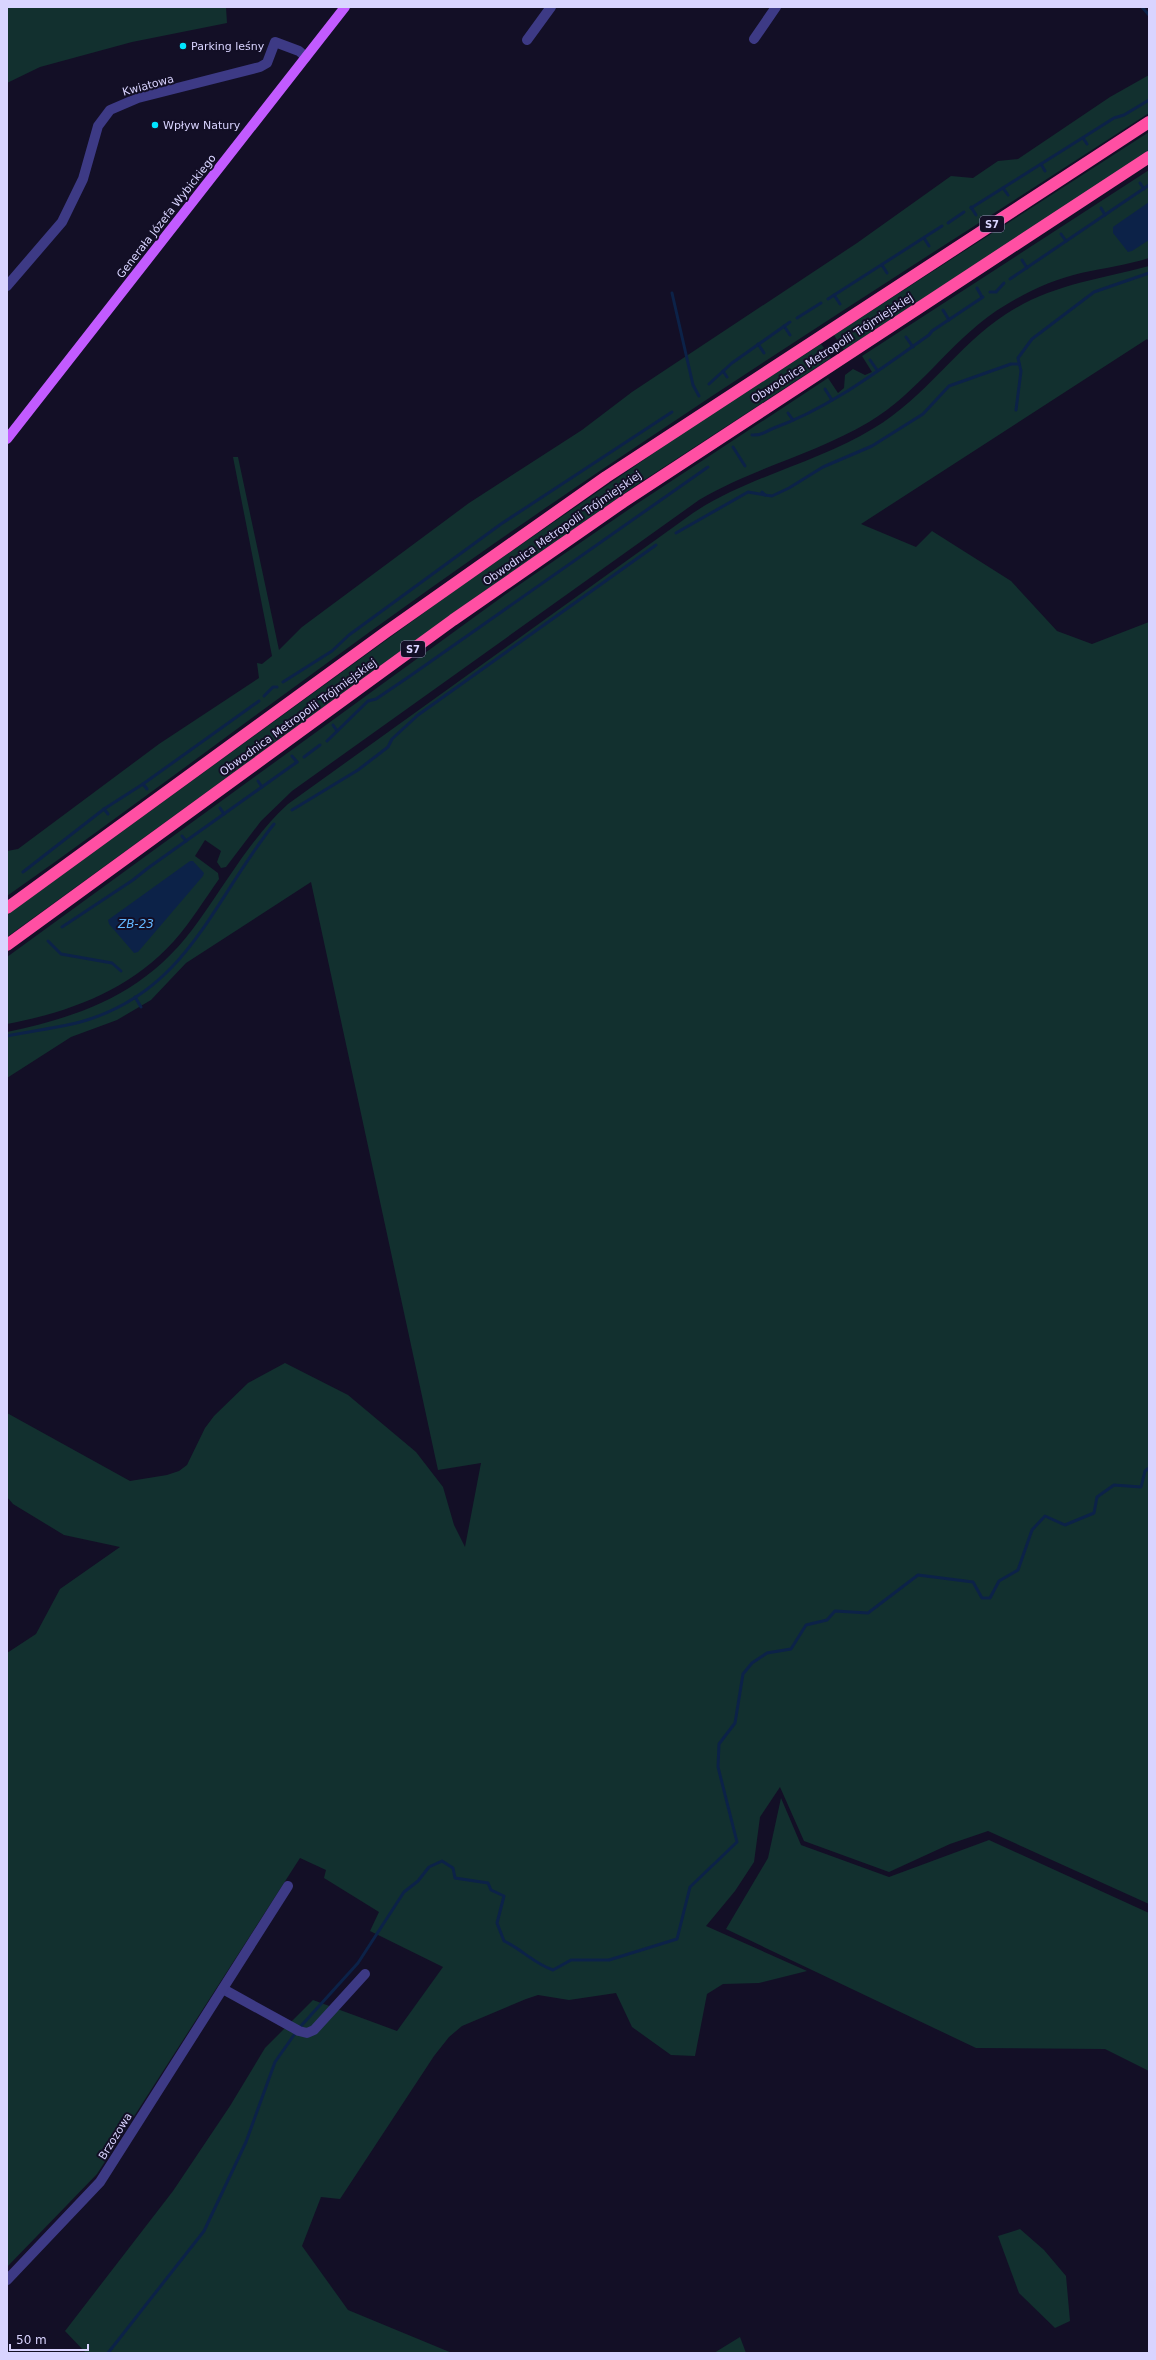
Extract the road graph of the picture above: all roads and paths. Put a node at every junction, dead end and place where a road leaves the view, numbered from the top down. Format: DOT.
graph roads {
  1 [pos="345,7"];
  2 [pos="551,7"];
  3 [pos="776,7"];
  4 [pos="754,39"];
  5 [pos="527,40"];
  6 [pos="306,57"];
  7 [pos="1149,122"];
  8 [pos="1149,157"];
  9 [pos="7,286"];
  10 [pos="7,439"];
  11 [pos="7,908"];
  12 [pos="7,945"];
  13 [pos="288,1886"];
  14 [pos="365,1974"];
  15 [pos="222,1989"];
  16 [pos="7,2280"];
  1 -- 6 [label="main road, Generała Józefa Wybickiego"];
  2 -- 5 [label="street"];
  3 -- 4 [label="street"];
  6 -- 9 [label="street, Kwiatowa"];
  6 -- 10 [label="main road, Generała Józefa Wybickiego"];
  7 -- 11 [label="highway, Obwodnica Metropolii Trójmiejskiej / S7"];
  8 -- 12 [label="highway, Obwodnica Metropolii Trójmiejskiej / S7"];
  13 -- 15 [label="street, Brzozowa"];
  14 -- 15 [label="street"];
  15 -- 16 [label="street, Brzozowa"];
}
